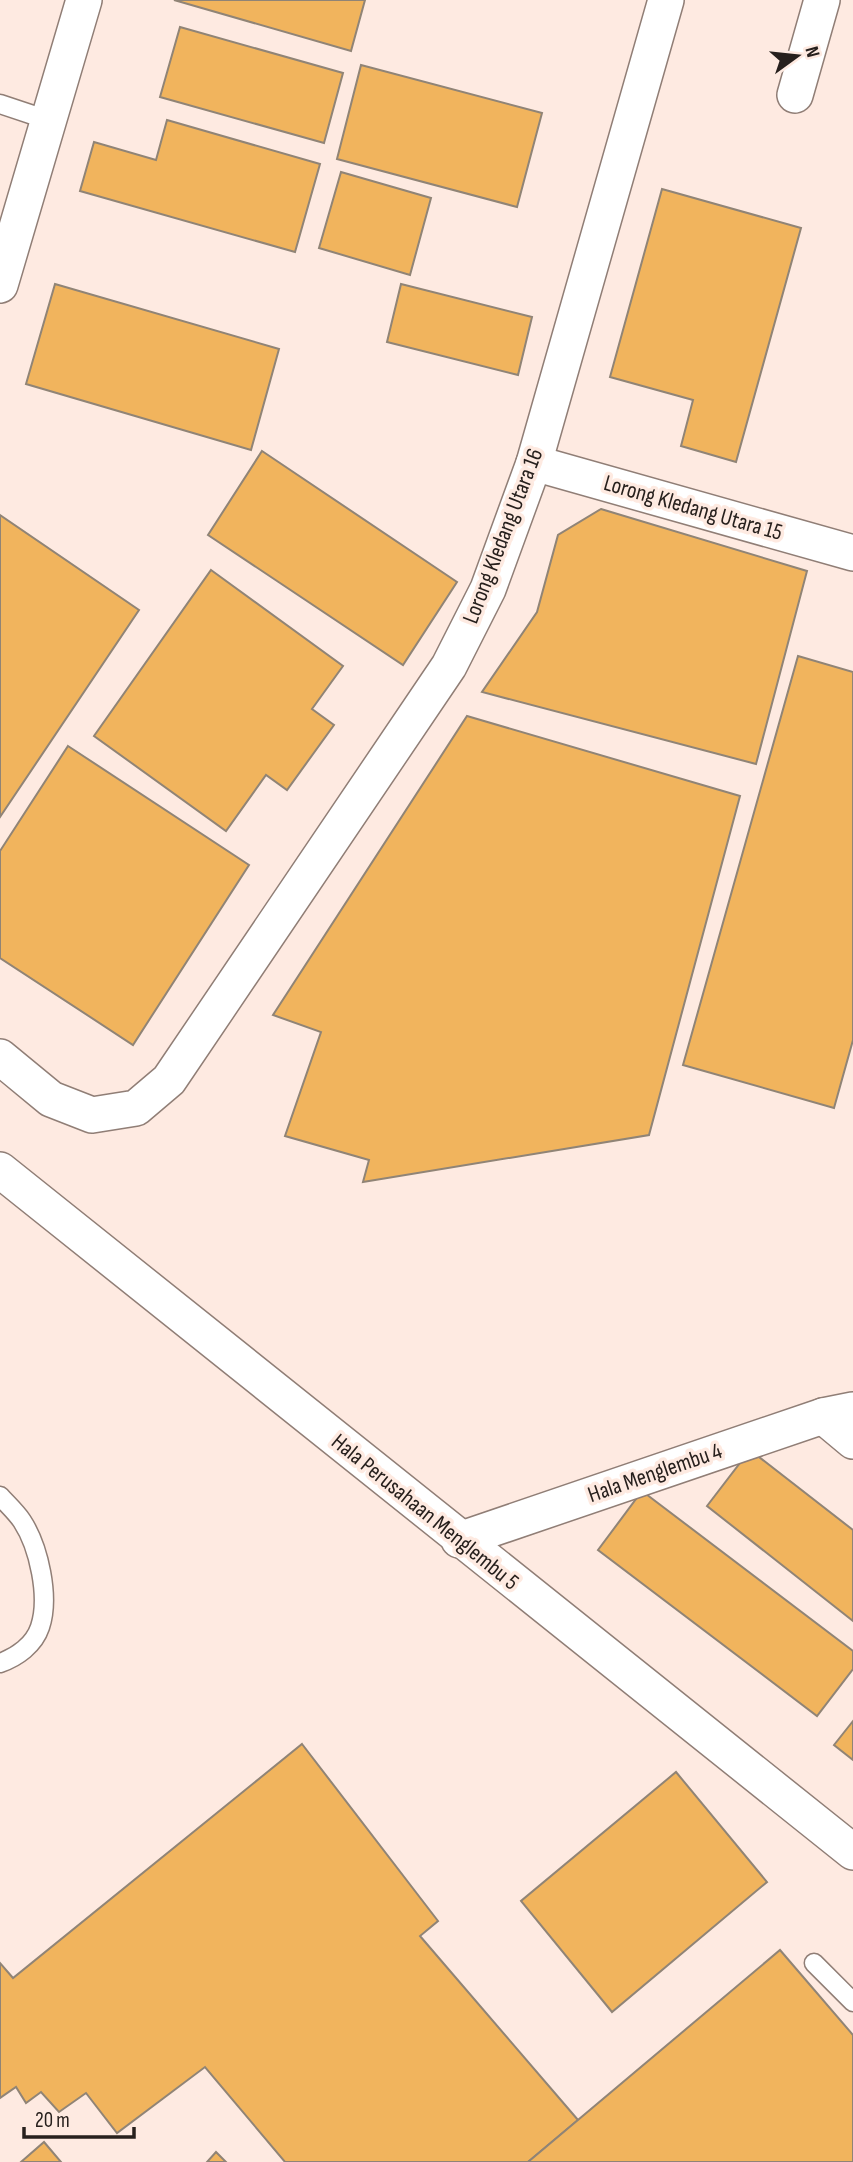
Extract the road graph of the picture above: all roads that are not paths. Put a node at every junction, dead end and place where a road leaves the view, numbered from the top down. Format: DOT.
graph roads {
  1 [pos="84,0"];
  2 [pos="666,0"];
  3 [pos="822,0"];
  4 [pos="794,95"];
  5 [pos="0,104"];
  6 [pos="48,121"];
  7 [pos="0,285"];
  8 [pos="534,463"];
  9 [pos="853,553"];
  10 [pos="0,1057"];
  11 [pos="0,1170"];
  12 [pos="838,1413"];
  13 [pos="853,1441"];
  14 [pos="0,1496"];
  15 [pos="459,1540"];
  16 [pos="0,1663"];
  17 [pos="853,1852"];
  18 [pos="814,1963"];
  19 [pos="853,2002"];
  1 -- 6 [label="street"];
  2 -- 8 [label="street, Lorong Kledang Utara 16"];
  3 -- 4 [label="street"];
  5 -- 6 [label="lane"];
  6 -- 7 [label="street"];
  8 -- 9 [label="street, Lorong Kledang Utara 15"];
  8 -- 10 [label="street, Lorong Kledang Utara 16"];
  11 -- 15 [label="street, Hala Perusahaan Menglembu 5"];
  12 -- 13 [label="street"];
  12 -- 15 [label="street, Hala Menglembu 4"];
  14 -- 16 [label="lane"];
  15 -- 17 [label="street, Hala Perusahaan Menglembu 5"];
  18 -- 19 [label="lane"];
}
